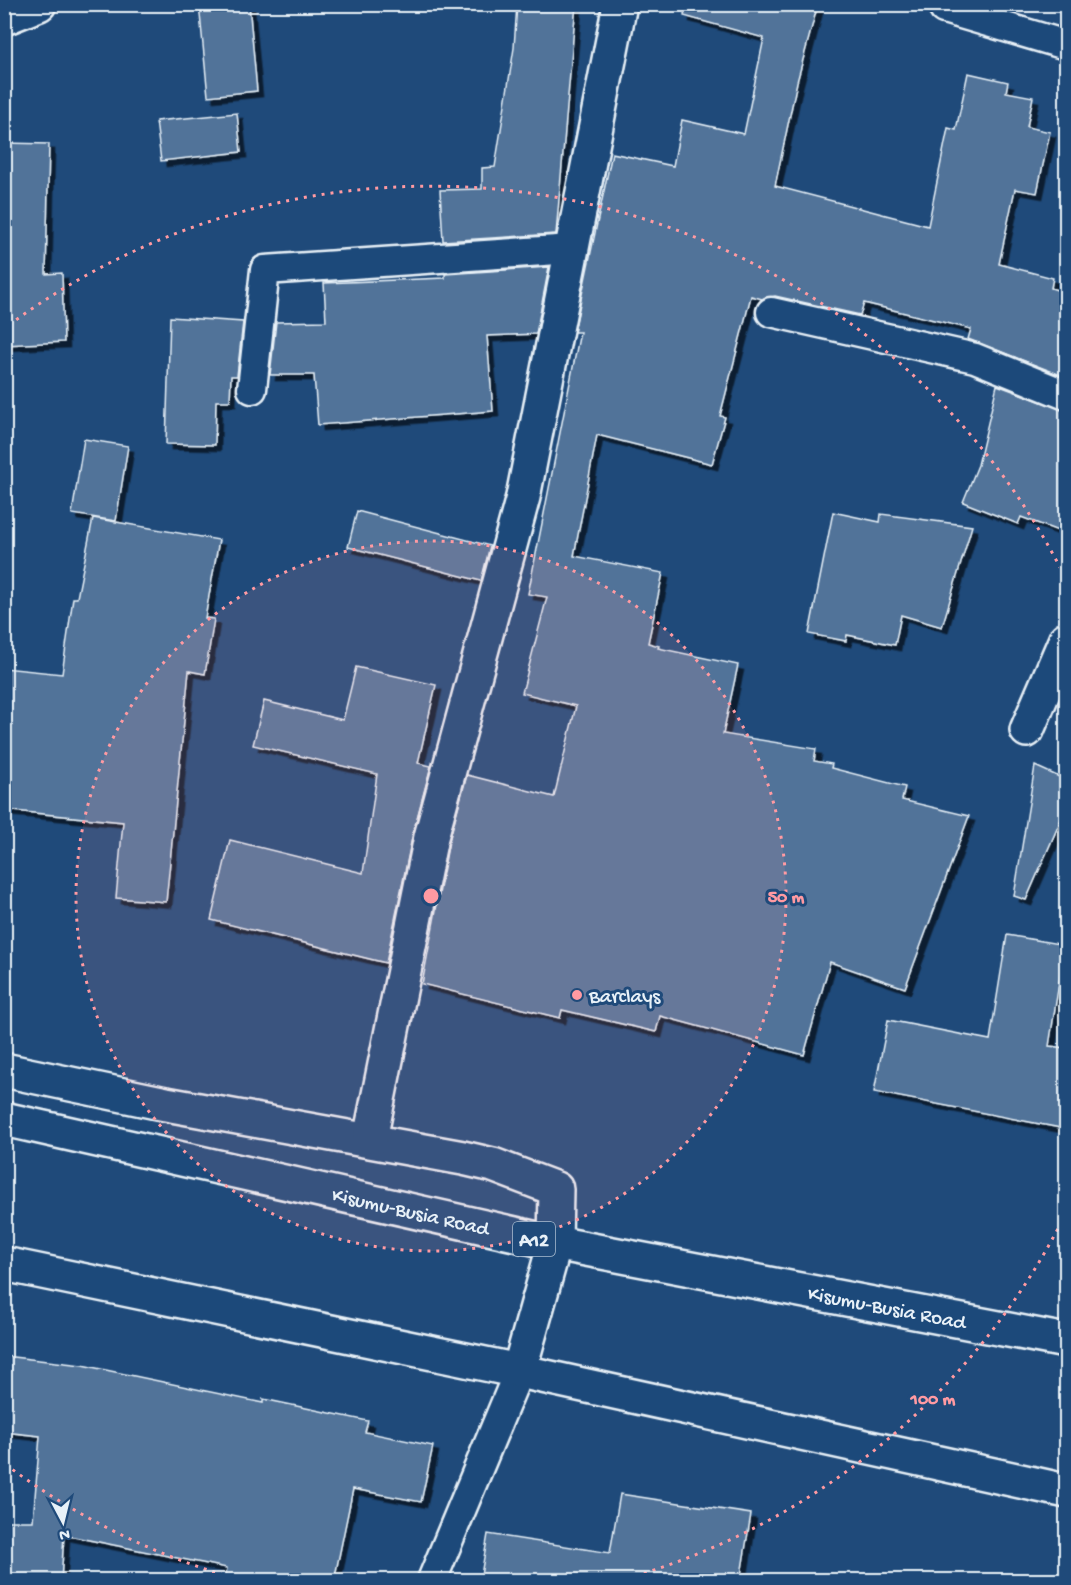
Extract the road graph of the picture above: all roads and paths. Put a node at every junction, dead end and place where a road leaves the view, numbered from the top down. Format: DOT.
graph roads {
  1 [pos="39,4"];
  2 [pos="620,4"];
  3 [pos="944,9"];
  4 [pos="4,18"];
  5 [pos="1066,45"];
  6 [pos="572,249"];
  7 [pos="771,312"];
  8 [pos="252,389"];
  9 [pos="1066,394"];
  10 [pos="1066,639"];
  11 [pos="1027,730"];
  12 [pos="4,1070"];
  13 [pos="4,1119"];
  14 [pos="370,1139"];
  15 [pos="555,1243"];
  16 [pos="4,1264"];
  17 [pos="1066,1341"];
  18 [pos="519,1371"];
  19 [pos="1066,1491"];
  20 [pos="432,1581"];
  1 -- 4 [label="main road"];
  2 -- 6 [label="main road"];
  3 -- 5 [label="lane"];
  6 -- 8 [label="lane"];
  6 -- 14 [label="main road"];
  7 -- 9 [label="lane"];
  10 -- 11 [label="main road"];
  12 -- 14 [label="main road"];
  13 -- 15 [label="main road, Kisumu-Busia Road / A12"];
  14 -- 15 [label="main road"];
  15 -- 17 [label="main road, Kisumu-Busia Road / A12"];
  15 -- 18 [label="main road"];
  16 -- 18 [label="main road"];
  18 -- 19 [label="main road"];
  18 -- 20 [label="lane"];
}
